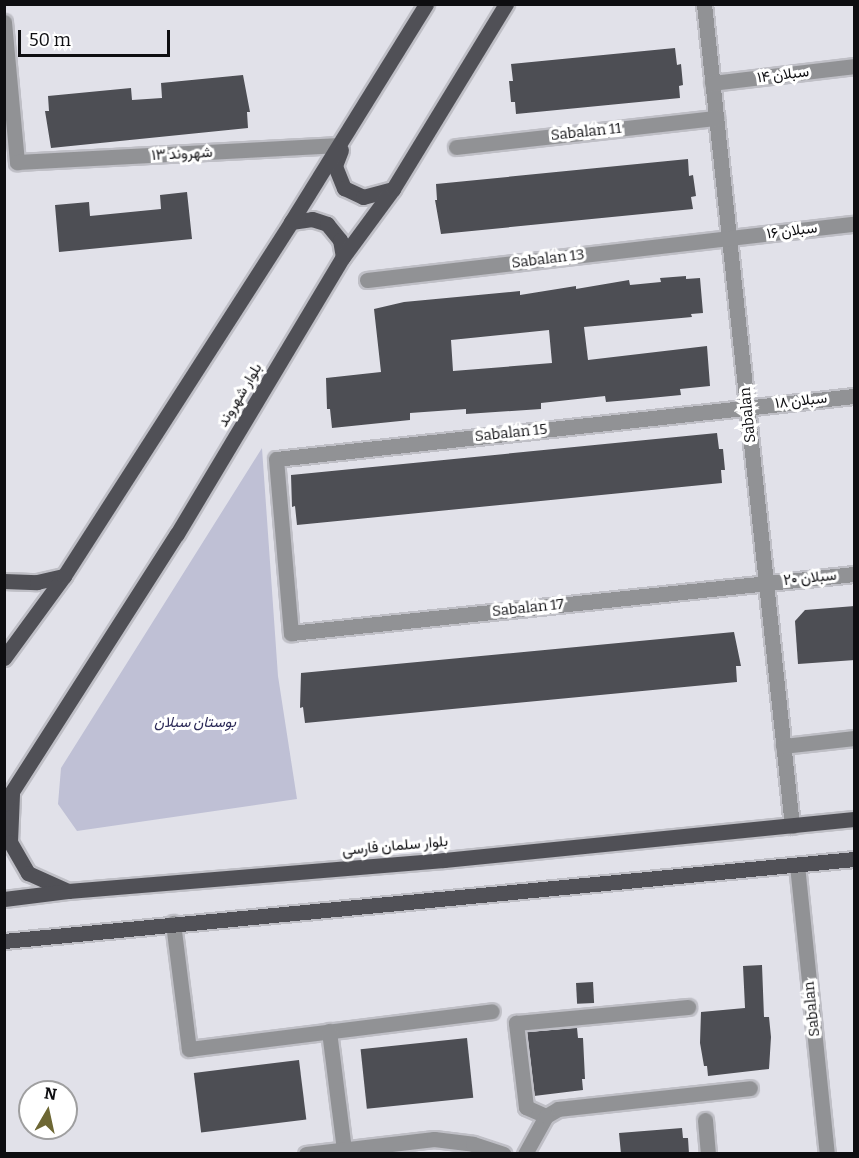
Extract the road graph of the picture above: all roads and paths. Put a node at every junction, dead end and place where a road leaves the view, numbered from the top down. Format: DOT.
graph roads {
  1 [pos="426,4"];
  2 [pos="506,4"];
  3 [pos="704,4"];
  4 [pos="4,22"];
  5 [pos="855,66"];
  6 [pos="712,83"];
  7 [pos="716,118"];
  8 [pos="343,140"];
  9 [pos="456,147"];
  10 [pos="393,189"];
  11 [pos="291,222"];
  12 [pos="855,224"];
  13 [pos="729,238"];
  14 [pos="343,257"];
  15 [pos="367,280"];
  16 [pos="855,396"];
  17 [pos="747,407"];
  18 [pos="855,574"];
  19 [pos="64,576"];
  20 [pos="4,581"];
  21 [pos="766,583"];
  22 [pos="291,633"];
  23 [pos="4,658"];
  24 [pos="855,738"];
  25 [pos="783,746"];
  26 [pos="8,798"];
  27 [pos="855,819"];
  28 [pos="792,826"];
  29 [pos="855,859"];
  30 [pos="797,865"];
  31 [pos="68,891"];
  32 [pos="4,899"];
  33 [pos="173,923"];
  34 [pos="4,940"];
  35 [pos="688,1007"];
  36 [pos="492,1011"];
  37 [pos="329,1031"];
  38 [pos="750,1088"];
  39 [pos="546,1116"];
  40 [pos="705,1120"];
  41 [pos="344,1149"];
  42 [pos="306,1154"];
  43 [pos="503,1154"];
  44 [pos="525,1154"];
  45 [pos="708,1154"];
  46 [pos="827,1154"];
  1 -- 8 [label="main road"];
  2 -- 10 [label="main road, بلوار شهروند"];
  3 -- 6 [label="street, Sabalan"];
  4 -- 8 [label="street, شهروند ۱۳"];
  5 -- 6 [label="street, سبلان ۱۴"];
  6 -- 7 [label="street, Sabalan"];
  7 -- 9 [label="street, Sabalan 11"];
  7 -- 13 [label="street, Sabalan"];
  8 -- 10 [label="main road"];
  8 -- 11 [label="main road"];
  10 -- 14 [label="main road, بلوار شهروند"];
  11 -- 14 [label="main road"];
  11 -- 19 [label="main road"];
  12 -- 13 [label="street, سبلان ۱۶"];
  13 -- 15 [label="street, Sabalan 13"];
  13 -- 17 [label="street, Sabalan"];
  14 -- 26 [label="main road, بلوار شهروند"];
  16 -- 17 [label="street, سبلان ۱۸"];
  17 -- 21 [label="street, Sabalan"];
  17 -- 22 [label="street, Sabalan 15"];
  18 -- 21 [label="street, سبلان ۲۰"];
  19 -- 20 [label="main road"];
  19 -- 23 [label="main road"];
  21 -- 22 [label="street, Sabalan 17"];
  21 -- 25 [label="street, Sabalan"];
  24 -- 25 [label="street"];
  25 -- 28 [label="street, Sabalan"];
  26 -- 31 [label="main road, بلوار سلمان فارسی"];
  27 -- 28 [label="main road, بلوار سلمان فارسی"];
  28 -- 31 [label="main road, بلوار سلمان فارسی"];
  29 -- 30 [label="main road"];
  30 -- 33 [label="main road"];
  30 -- 46 [label="street, Sabalan"];
  31 -- 32 [label="main road"];
  33 -- 34 [label="main road"];
  33 -- 37 [label="street"];
  35 -- 39 [label="street"];
  36 -- 37 [label="street"];
  37 -- 41 [label="street"];
  38 -- 39 [label="street"];
  39 -- 44 [label="street"];
  40 -- 45 [label="street"];
  41 -- 42 [label="street"];
  41 -- 43 [label="street"];
}
